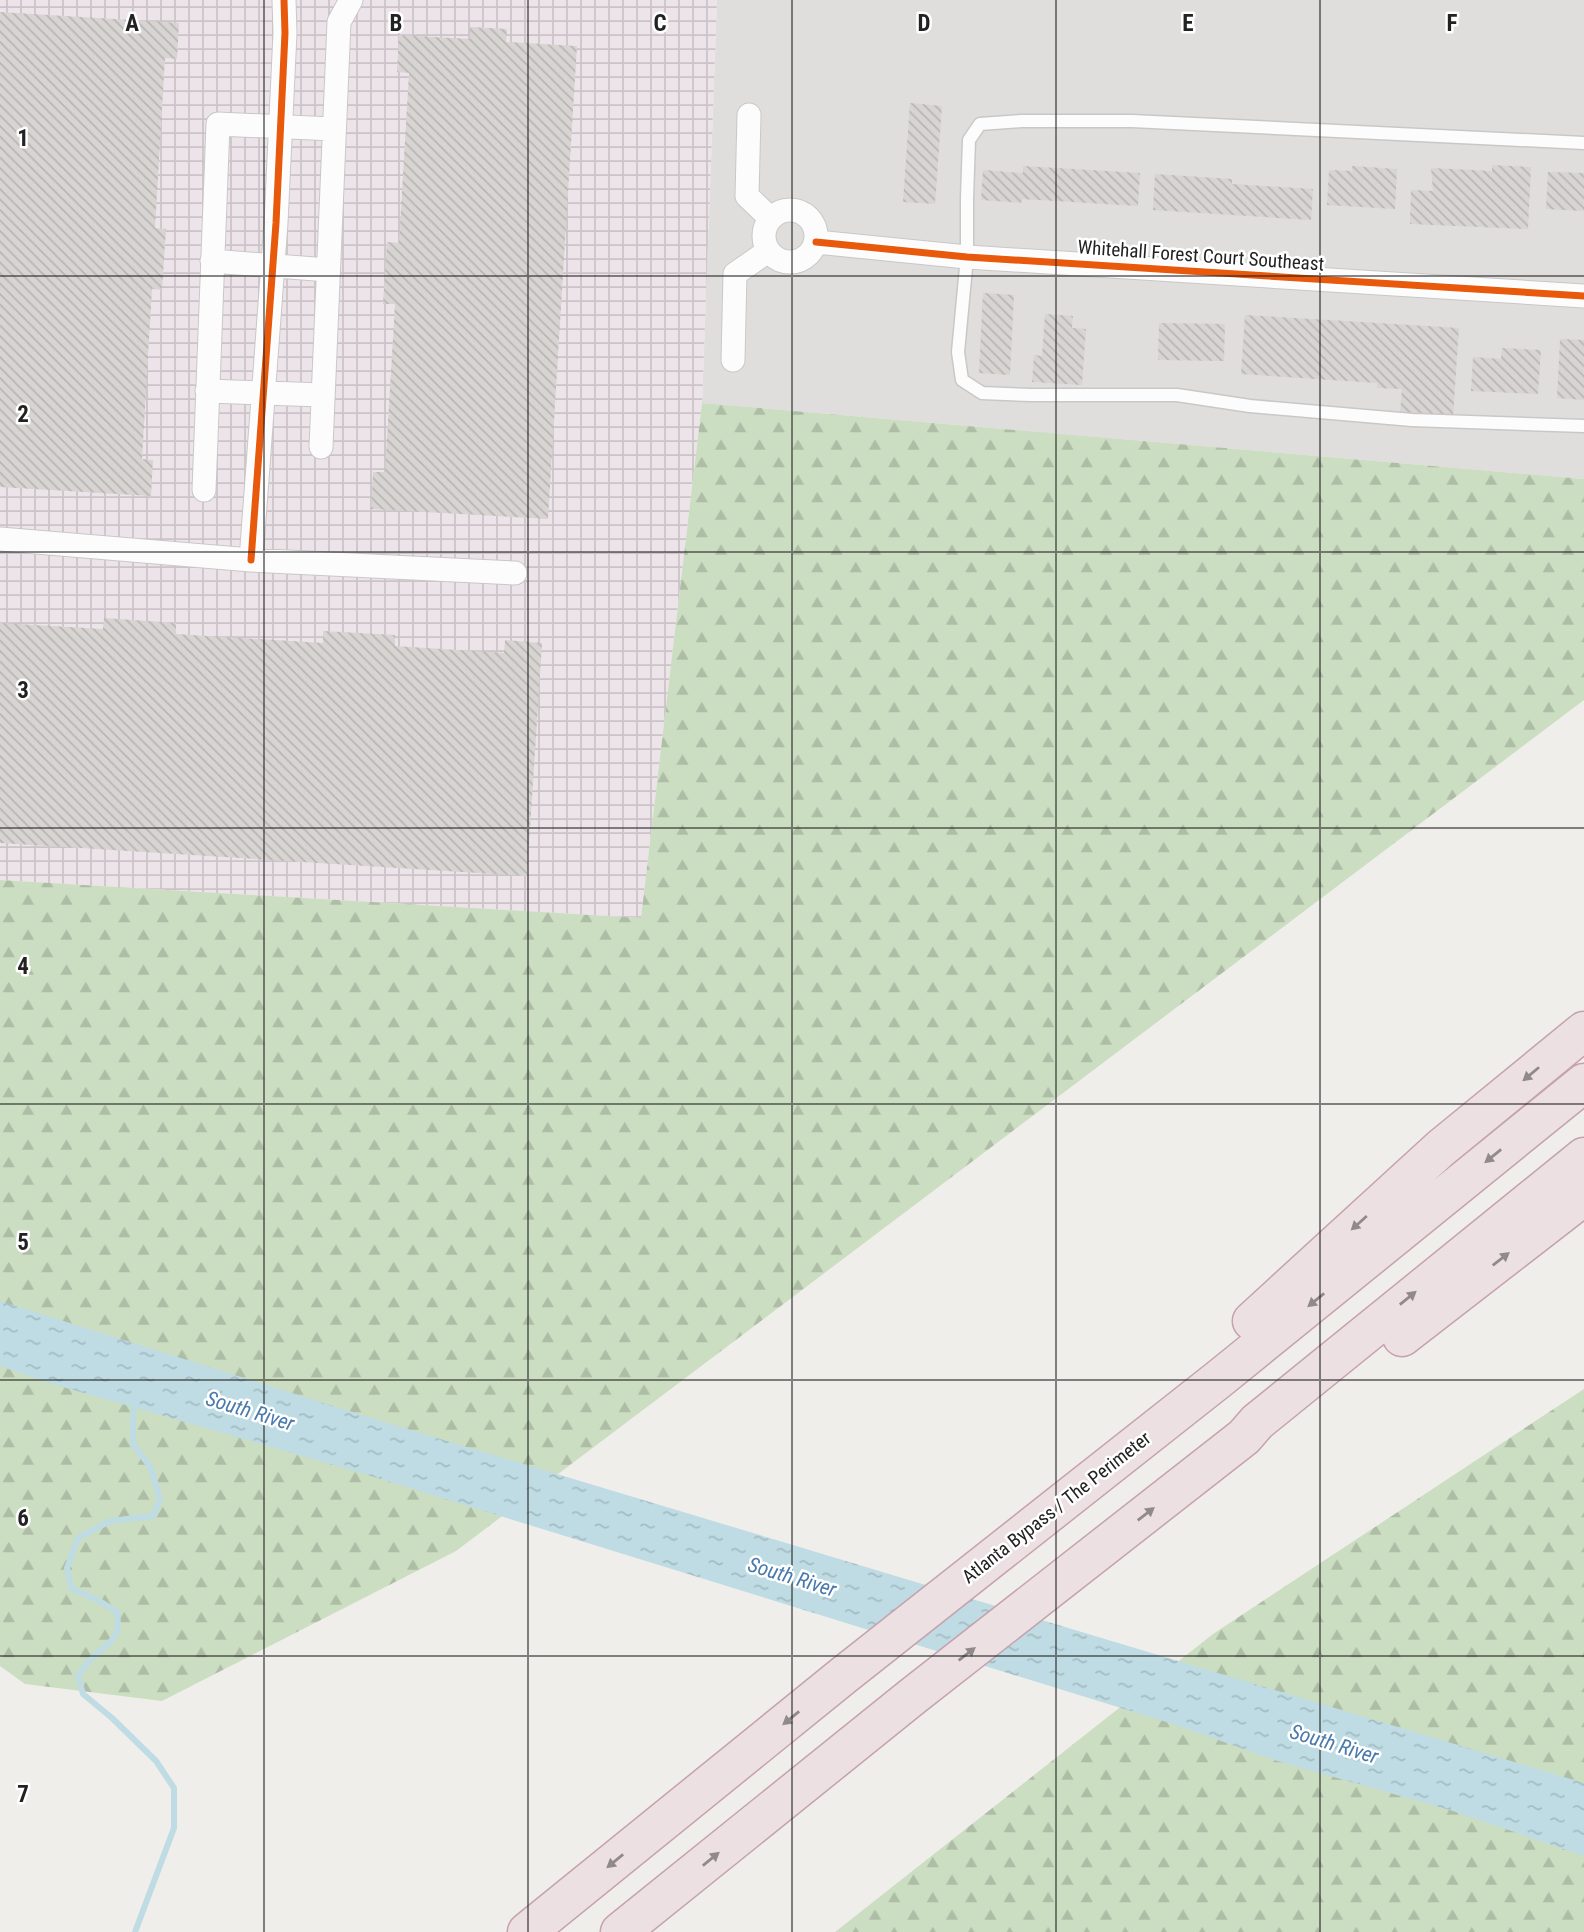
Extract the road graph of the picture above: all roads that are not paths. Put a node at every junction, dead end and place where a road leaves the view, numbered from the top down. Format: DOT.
graph roads {
  1 [pos="284,0"];
  2 [pos="351,0"];
  3 [pos="749,115"];
  4 [pos="281,126"];
  5 [pos="334,129"];
  6 [pos="1584,143"];
  7 [pos="770,218"];
  8 [pos="816,242"];
  9 [pos="768,251"];
  10 [pos="967,257"];
  11 [pos="212,261"];
  12 [pos="273,266"];
  13 [pos="328,270"];
  14 [pos="1584,296"];
  15 [pos="733,360"];
  16 [pos="207,391"];
  17 [pos="264,393"];
  18 [pos="323,395"];
  19 [pos="1584,426"];
  20 [pos="321,447"];
  21 [pos="204,490"];
  22 [pos="0,539"];
  23 [pos="251,560"];
  24 [pos="515,573"];
  25 [pos="1584,1031"];
  26 [pos="1584,1083"];
  27 [pos="1584,1157"];
  28 [pos="1584,1196"];
  29 [pos="1244,1437"];
  30 [pos="984,1565"];
  31 [pos="527,1932"];
  32 [pos="620,1932"];
  1 -- 4 [label="street"];
  2 -- 5 [label="street"];
  3 -- 7 [label="street"];
  4 -- 5 [label="street"];
  4 -- 11 [label="street"];
  4 -- 12 [label="street"];
  5 -- 13 [label="street"];
  6 -- 10 [label="lane"];
  7 -- 8 [label="street"];
  7 -- 9 [label="street"];
  8 -- 9 [label="street"];
  8 -- 10 [label="street, Whitehall Forest Court Southeast"];
  9 -- 15 [label="street"];
  10 -- 14 [label="street, Whitehall Forest Court Southeast"];
  10 -- 19 [label="lane"];
  11 -- 12 [label="street"];
  11 -- 16 [label="street"];
  12 -- 13 [label="street"];
  12 -- 17 [label="street"];
  13 -- 18 [label="street"];
  16 -- 17 [label="street"];
  16 -- 21 [label="street"];
  17 -- 18 [label="street"];
  17 -- 23 [label="street"];
  18 -- 20 [label="street"];
  22 -- 23 [label="street"];
  23 -- 24 [label="street"];
  25 -- 30 [label="highway, one-way"];
  26 -- 30 [label="highway, Atlanta Bypass / The Perimeter, one-way"];
  29 -- 27 [label="highway, one-way"];
  29 -- 28 [label="highway, one-way"];
  32 -- 29 [label="highway, one-way"];
  30 -- 31 [label="highway, Atlanta Bypass / The Perimeter, one-way"];
}
